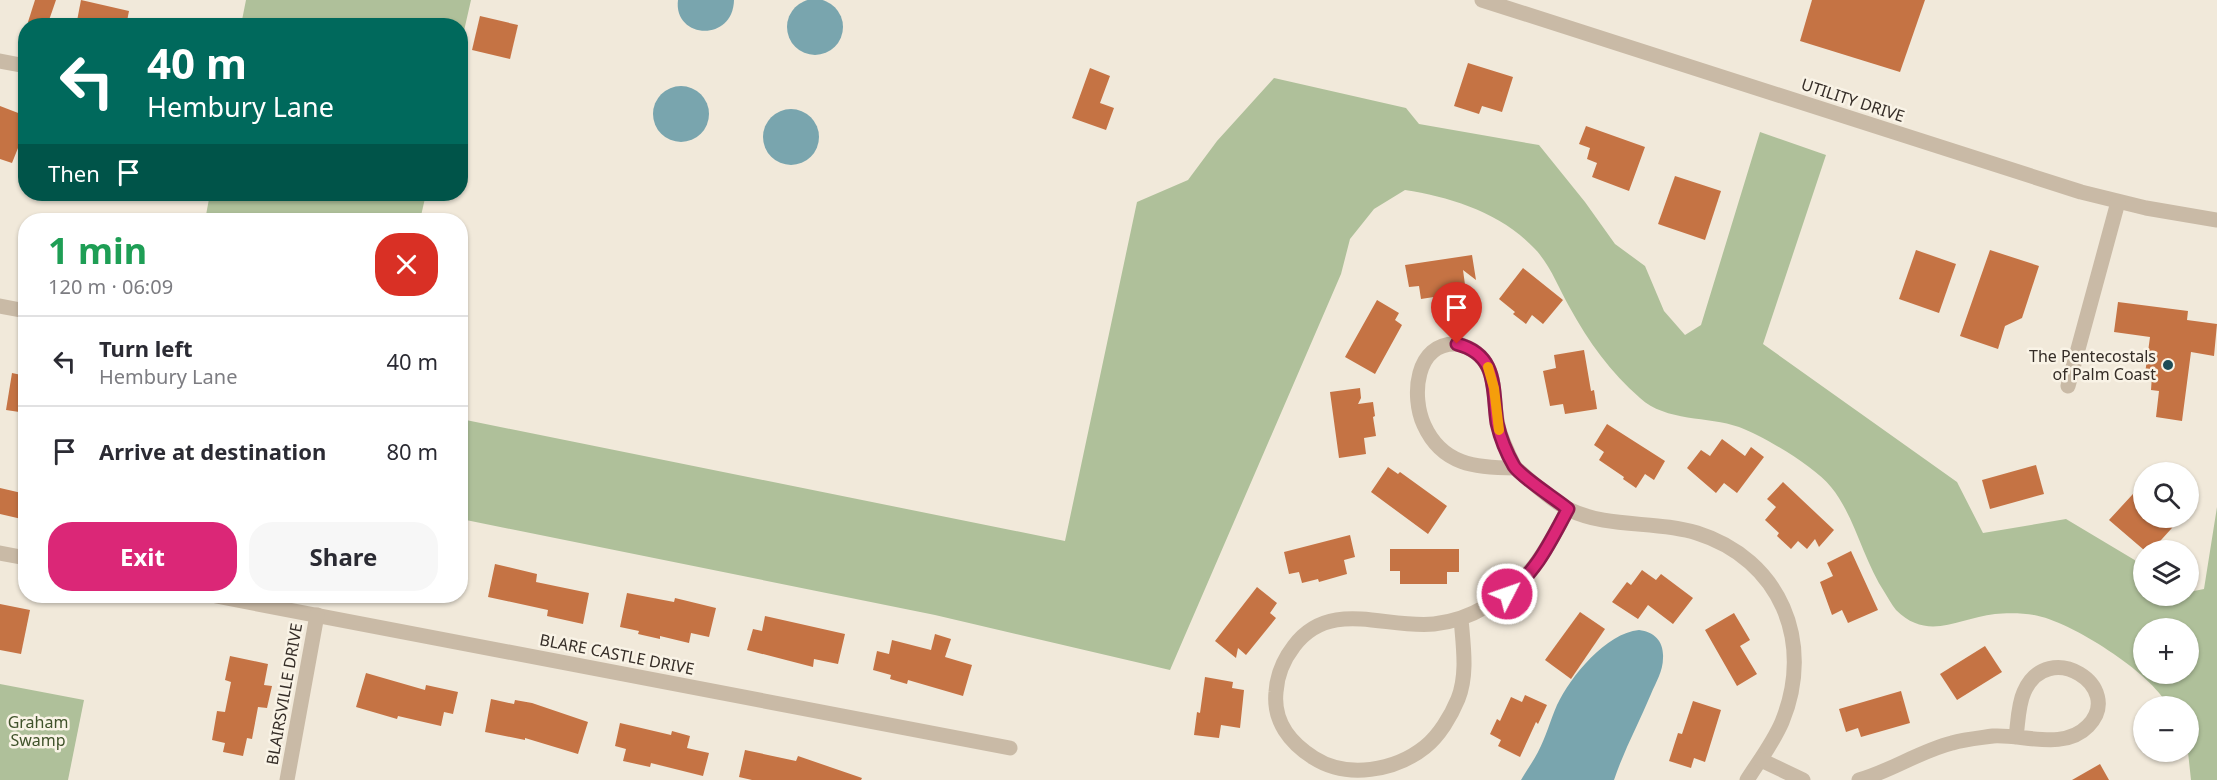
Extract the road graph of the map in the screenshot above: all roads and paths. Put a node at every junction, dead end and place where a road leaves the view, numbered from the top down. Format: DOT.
graph roads {
  1 [pos="1482,0"];
  2 [pos="0,61"];
  3 [pos="18,64"];
  4 [pos="2118,202"];
  5 [pos="2217,220"];
  6 [pos="0,306"];
  7 [pos="18,309"];
  8 [pos="2068,386"];
  9 [pos="1515,468"];
  10 [pos="1568,509"];
  11 [pos="0,553"];
  12 [pos="18,556"];
  13 [pos="253,603"];
  14 [pos="317,615"];
  15 [pos="1461,618"];
  16 [pos="2016,737"];
  17 [pos="1010,748"];
  18 [pos="1761,760"];
  19 [pos="286,780"];
  20 [pos="1747,780"];
  21 [pos="1803,780"];
  22 [pos="1859,780"];
  1 -- 4 [label="street, UTILITY DRIVE"];
  2 -- 3 [label="street"];
  4 -- 5 [label="street, UTILITY DRIVE"];
  4 -- 8 [label="street"];
  6 -- 7 [label="street"];
  9 -- 9 [label="street"];
  9 -- 10 [label="street"];
  10 -- 15 [label="street"];
  10 -- 18 [label="street"];
  11 -- 12 [label="street"];
  13 -- 14 [label="street, BLARE CASTLE DRIVE"];
  14 -- 17 [label="street, BLARE CASTLE DRIVE"];
  14 -- 19 [label="street, BLAIRSVILLE DRIVE"];
  15 -- 15 [label="street"];
  16 -- 16 [label="street"];
  16 -- 22 [label="street"];
  18 -- 20 [label="street"];
  18 -- 21 [label="street"];
}
